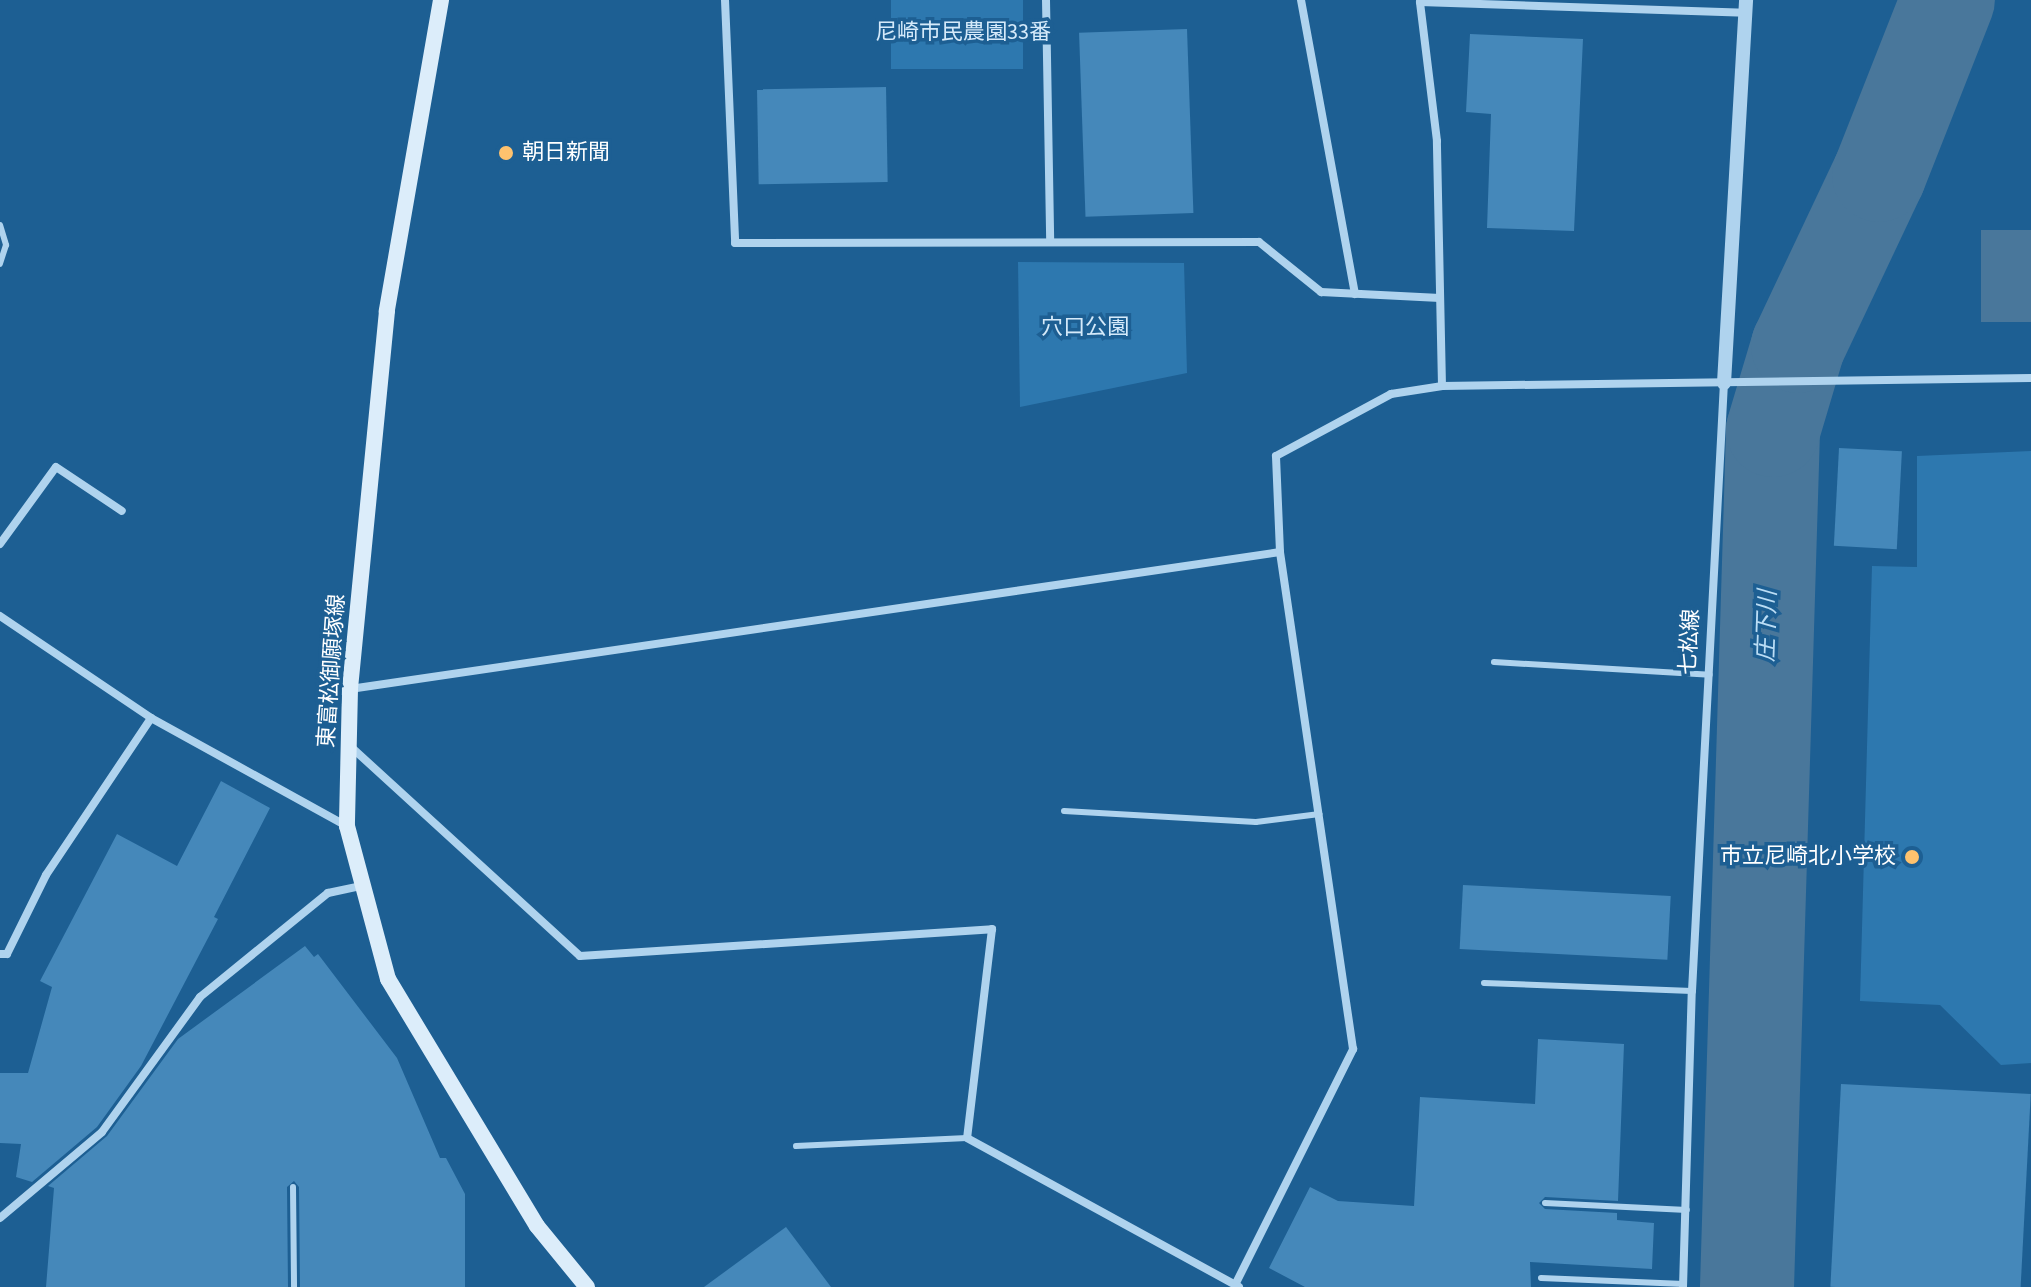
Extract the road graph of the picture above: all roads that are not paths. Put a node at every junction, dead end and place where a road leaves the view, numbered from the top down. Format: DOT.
graph roads {
  1 [pos="441,0"];
  2 [pos="725,0"];
  3 [pos="1046,0"];
  4 [pos="1301,0"];
  5 [pos="1746,7"];
  6 [pos="0,225"];
  7 [pos="1050,239"];
  8 [pos="0,264"];
  9 [pos="1355,294"];
  10 [pos="1440,298"];
  11 [pos="2031,378"];
  12 [pos="1724,383"];
  13 [pos="1442,386"];
  14 [pos="122,511"];
  15 [pos="0,544"];
  16 [pos="1280,552"];
  17 [pos="0,616"];
  18 [pos="1494,662"];
  19 [pos="1710,675"];
  20 [pos="350,689"];
  21 [pos="151,718"];
  22 [pos="347,743"];
  23 [pos="1064,811"];
  24 [pos="1319,814"];
  25 [pos="347,826"];
  26 [pos="360,886"];
  27 [pos="0,954"];
  28 [pos="1484,983"];
  29 [pos="1692,991"];
  30 [pos="967,1138"];
  31 [pos="796,1146"];
  32 [pos="293,1187"];
  33 [pos="1545,1203"];
  34 [pos="1687,1210"];
  35 [pos="0,1218"];
  36 [pos="1541,1278"];
  37 [pos="1237,1286"];
  38 [pos="1684,1286"];
  39 [pos="294,1287"];
  40 [pos="587,1287"];
  1 -- 20 [label="main road, 東富松御願塚線"];
  2 -- 7 [label="street"];
  3 -- 7 [label="street"];
  4 -- 9 [label="street"];
  5 -- 10 [label="street"];
  5 -- 12 [label="street, 七松線"];
  6 -- 8 [label="lane"];
  7 -- 9 [label="street"];
  9 -- 10 [label="street"];
  10 -- 13 [label="street"];
  11 -- 12 [label="street"];
  12 -- 13 [label="street"];
  12 -- 19 [label="street, 七松線"];
  13 -- 16 [label="street"];
  14 -- 15 [label="street"];
  16 -- 20 [label="street"];
  16 -- 24 [label="street"];
  17 -- 21 [label="street"];
  18 -- 19 [label="lane"];
  19 -- 29 [label="street, 七松線"];
  20 -- 22 [label="main road, 東富松御願塚線"];
  21 -- 25 [label="street"];
  21 -- 27 [label="street"];
  22 -- 25 [label="main road, 東富松御願塚線"];
  22 -- 30 [label="street"];
  23 -- 24 [label="lane"];
  24 -- 37 [label="street"];
  25 -- 26 [label="main road, 東富松御願塚線"];
  26 -- 35 [label="street"];
  26 -- 40 [label="main road, 東富松御願塚線"];
  28 -- 29 [label="lane"];
  29 -- 34 [label="street, 七松線"];
  30 -- 31 [label="lane"];
  30 -- 37 [label="street"];
  32 -- 39 [label="lane"];
  33 -- 34 [label="lane"];
  34 -- 38 [label="street, 七松線"];
  36 -- 38 [label="lane"];
}
